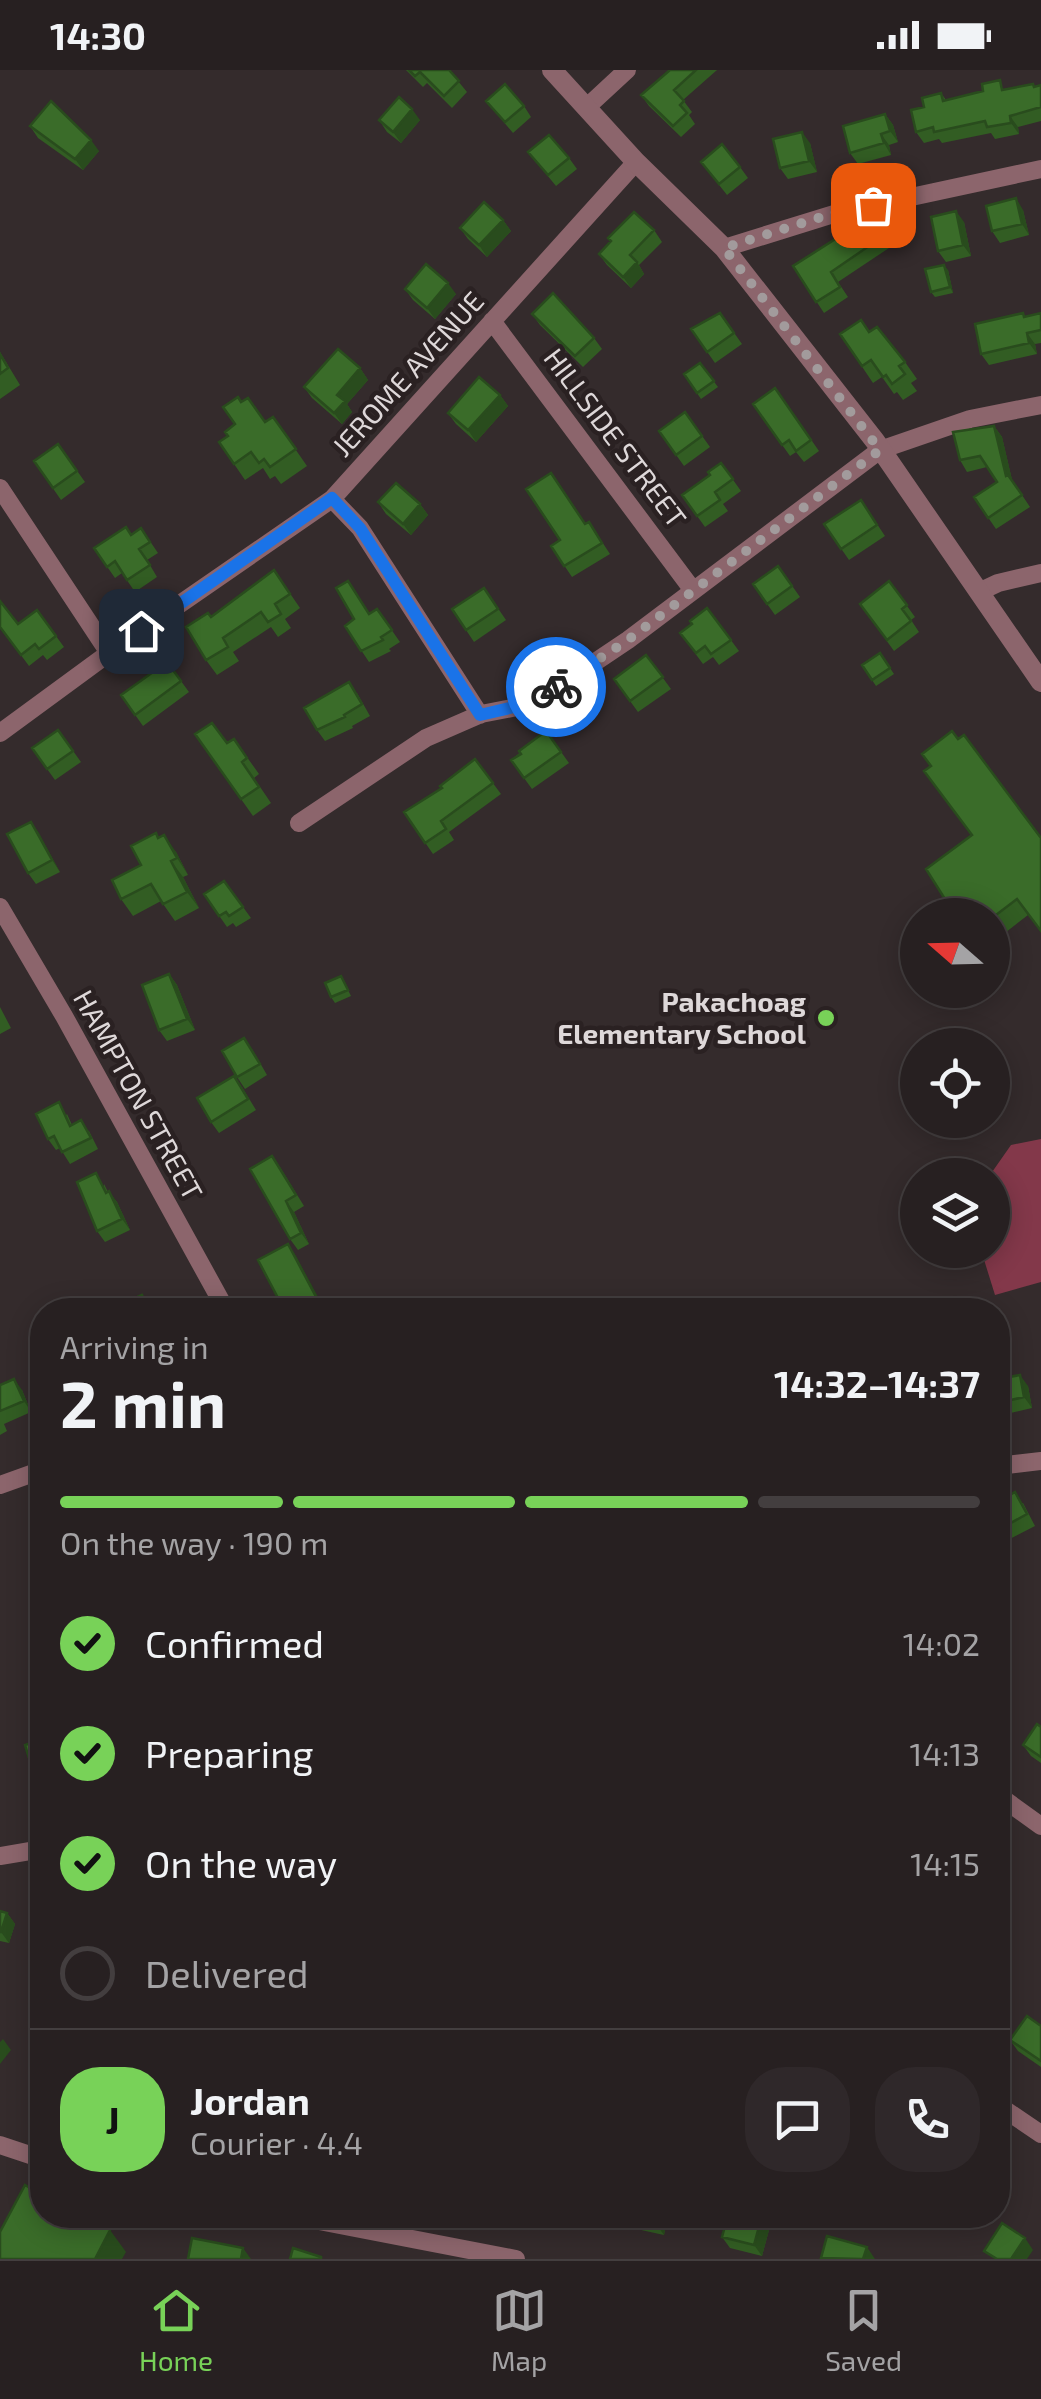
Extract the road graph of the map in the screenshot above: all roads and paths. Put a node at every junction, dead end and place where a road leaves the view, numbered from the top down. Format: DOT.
graph roads {
  1 [pos="552,70"];
  2 [pos="626,70"];
  3 [pos="587,107"];
  4 [pos="636,162"];
  5 [pos="1041,168"];
  6 [pos="724,248"];
  7 [pos="492,320"];
  8 [pos="1041,404"];
  9 [pos="880,450"];
  10 [pos="0,488"];
  11 [pos="332,498"];
  12 [pos="1041,573"];
  13 [pos="692,590"];
  14 [pos="981,591"];
  15 [pos="109,653"];
  16 [pos="1041,682"];
  17 [pos="480,715"];
  18 [pos="0,733"];
  19 [pos="299,822"];
  20 [pos="0,907"];
  21 [pos="219,1298"];
  22 [pos="1041,1461"];
  23 [pos="1010,1465"];
  24 [pos="30,1475"];
  25 [pos="0,1486"];
  26 [pos="1010,1804"];
  27 [pos="1041,1826"];
  28 [pos="30,1851"];
  29 [pos="0,1856"];
  30 [pos="1010,2114"];
  31 [pos="1041,2134"];
  32 [pos="0,2145"];
  33 [pos="30,2155"];
  34 [pos="355,2228"];
  35 [pos="516,2259"];
  1 -- 3 [label="street"];
  2 -- 3 [label="street"];
  3 -- 4 [label="street"];
  4 -- 6 [label="street"];
  4 -- 7 [label="street, JEROME AVENUE"];
  5 -- 6 [label="street"];
  6 -- 9 [label="street"];
  7 -- 11 [label="street, JEROME AVENUE"];
  7 -- 13 [label="street, HILLSIDE STREET"];
  8 -- 9 [label="street"];
  9 -- 13 [label="street"];
  9 -- 14 [label="street"];
  10 -- 15 [label="street"];
  11 -- 15 [label="street, JEROME AVENUE"];
  11 -- 17 [label="street"];
  12 -- 14 [label="street"];
  13 -- 17 [label="street"];
  14 -- 16 [label="street"];
  15 -- 18 [label="street, JEROME AVENUE"];
  17 -- 19 [label="street"];
  20 -- 21 [label="street, HAMPTON STREET"];
  22 -- 23 [label="street"];
  24 -- 25 [label="street"];
  26 -- 27 [label="street"];
  28 -- 29 [label="street"];
  30 -- 31 [label="street"];
  32 -- 33 [label="street"];
  34 -- 35 [label="street"];
}
